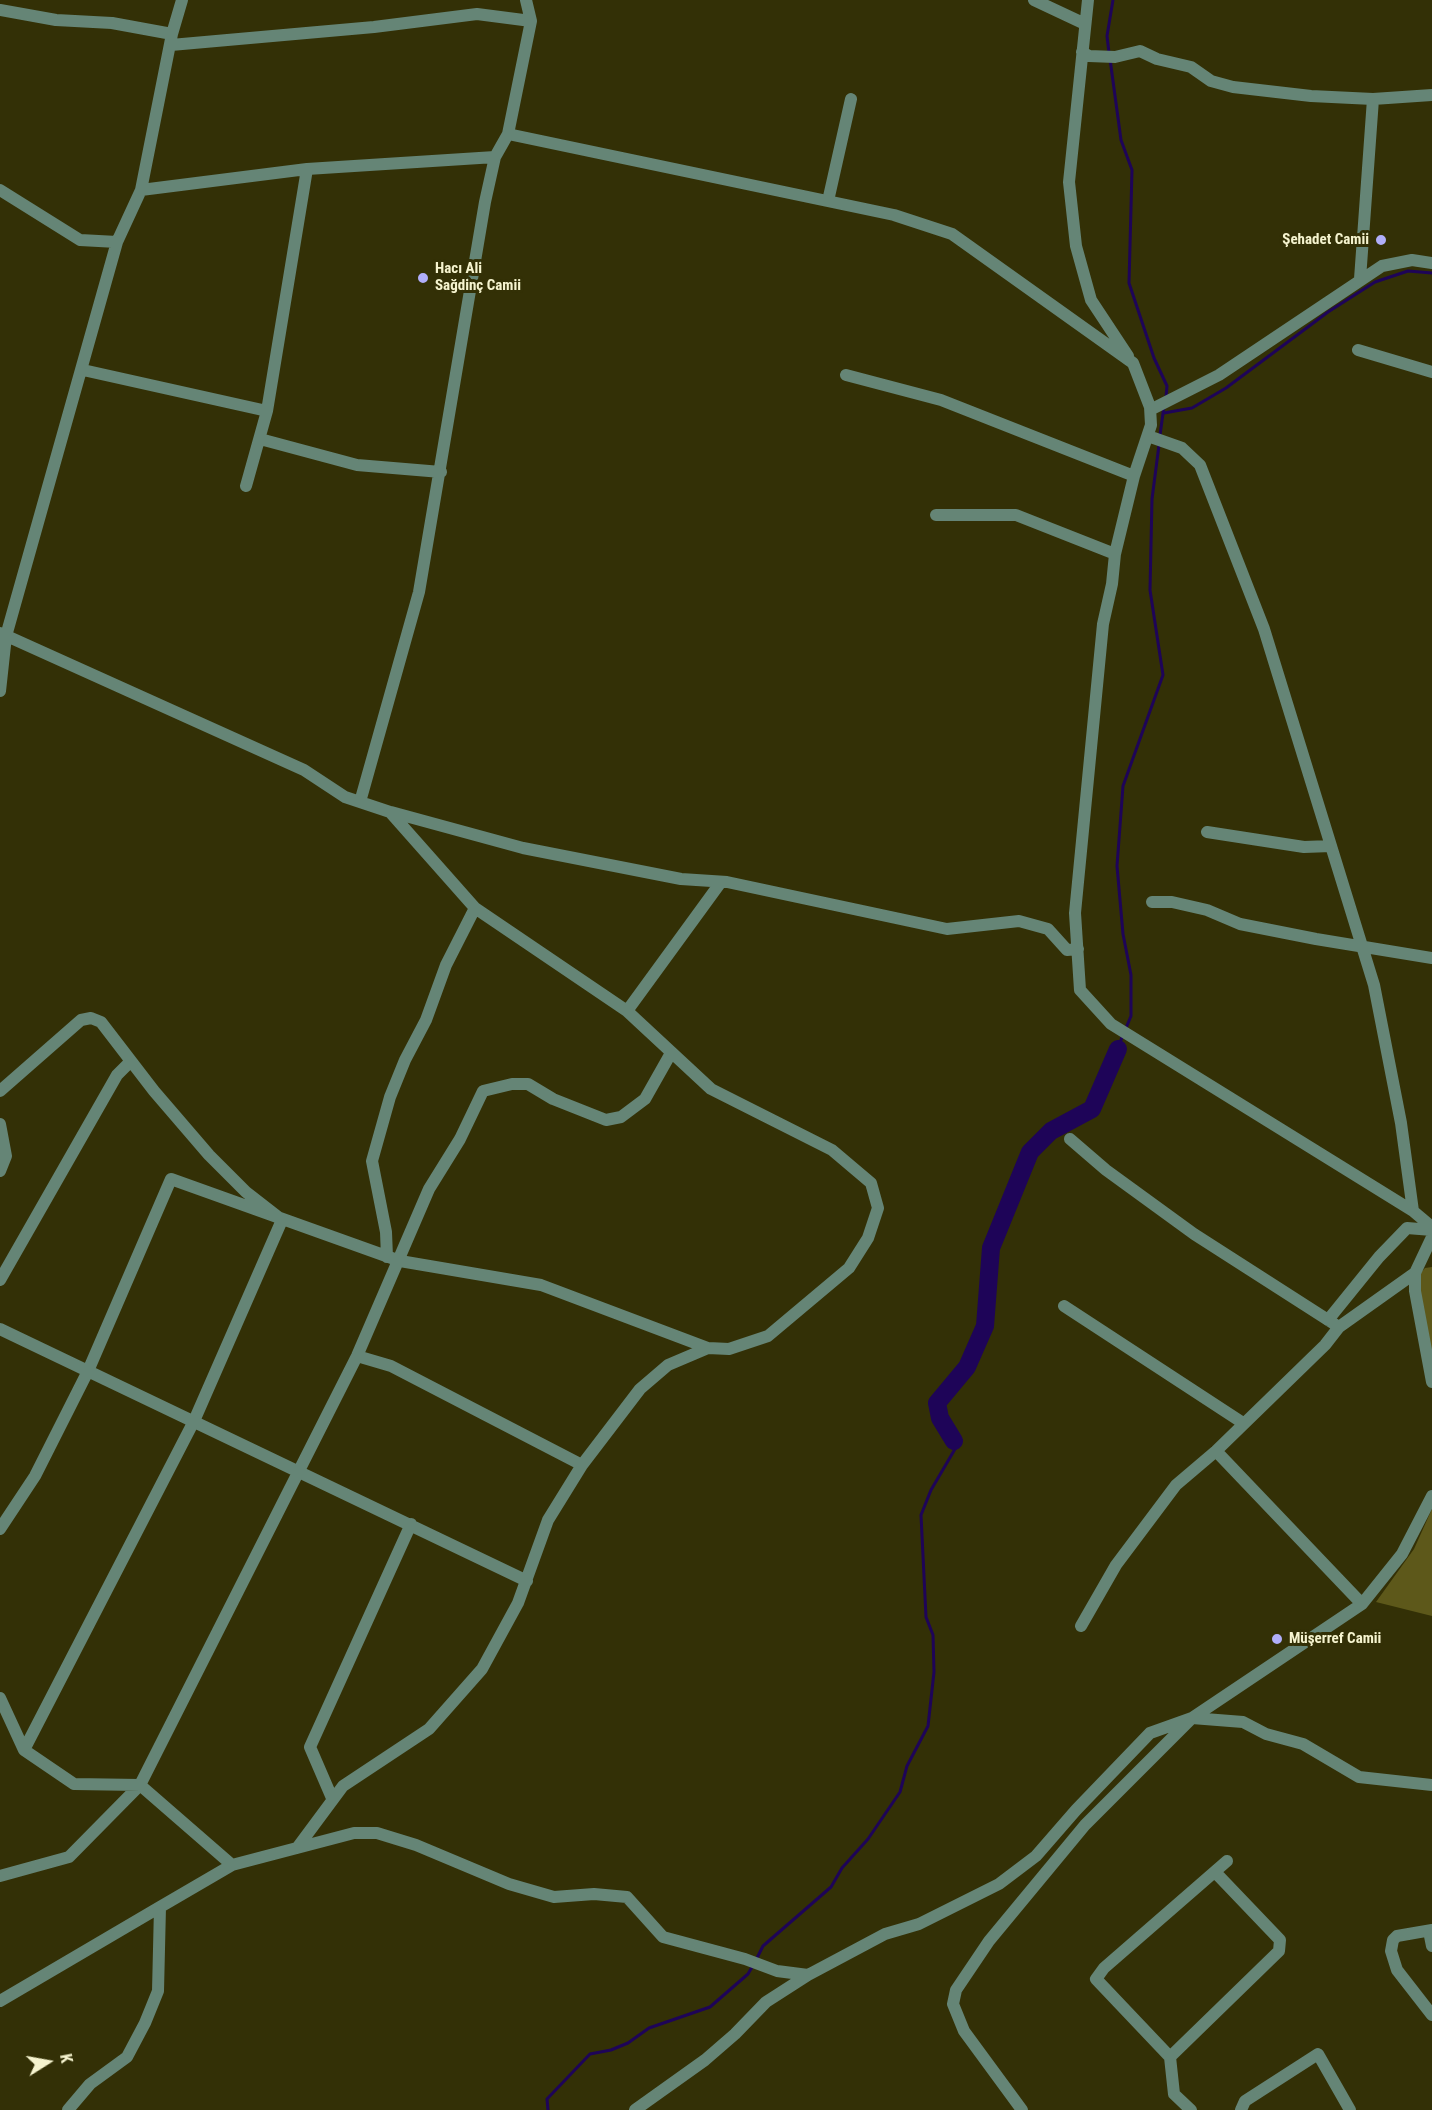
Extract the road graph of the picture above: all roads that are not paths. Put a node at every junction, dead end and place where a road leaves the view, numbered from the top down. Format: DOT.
graph roads {
  1 [pos="182,0"];
  2 [pos="526,0"];
  3 [pos="1034,0"];
  4 [pos="1088,0"];
  5 [pos="0,10"];
  6 [pos="531,21"];
  7 [pos="1085,24"];
  8 [pos="171,40"];
  9 [pos="1082,52"];
  10 [pos="1432,95"];
  11 [pos="851,99"];
  12 [pos="1373,99"];
  13 [pos="508,134"];
  14 [pos="495,157"];
  15 [pos="307,169"];
  16 [pos="0,190"];
  17 [pos="141,190"];
  18 [pos="828,201"];
  19 [pos="117,242"];
  20 [pos="1432,263"];
  21 [pos="1360,279"];
  22 [pos="1358,350"];
  23 [pos="1133,363"];
  24 [pos="83,370"];
  25 [pos="1432,372"];
  26 [pos="846,375"];
  27 [pos="1152,407"];
  28 [pos="267,411"];
  29 [pos="1151,433"];
  30 [pos="260,440"];
  31 [pos="441,472"];
  32 [pos="1134,476"];
  33 [pos="246,486"];
  34 [pos="936,515"];
  35 [pos="1115,554"];
  36 [pos="3,635"];
  37 [pos="0,691"];
  38 [pos="360,802"];
  39 [pos="390,812"];
  40 [pos="1207,832"];
  41 [pos="1331,846"];
  42 [pos="721,882"];
  43 [pos="1152,902"];
  44 [pos="475,908"];
  45 [pos="1364,946"];
  46 [pos="1078,949"];
  47 [pos="1432,958"];
  48 [pos="627,1011"];
  49 [pos="671,1053"];
  50 [pos="131,1061"];
  51 [pos="0,1091"];
  52 [pos="0,1124"];
  53 [pos="1070,1139"];
  54 [pos="0,1172"];
  55 [pos="1413,1211"];
  56 [pos="282,1220"];
  57 [pos="1432,1229"];
  58 [pos="1432,1237"];
  59 [pos="387,1257"];
  60 [pos="400,1261"];
  61 [pos="1415,1274"];
  62 [pos="0,1280"];
  63 [pos="1064,1306"];
  64 [pos="1334,1323"];
  65 [pos="0,1329"];
  66 [pos="708,1348"];
  67 [pos="357,1356"];
  68 [pos="88,1371"];
  69 [pos="1432,1382"];
  70 [pos="194,1421"];
  71 [pos="1243,1423"];
  72 [pos="1216,1451"];
  73 [pos="582,1465"];
  74 [pos="299,1473"];
  75 [pos="1432,1496"];
  76 [pos="411,1524"];
  77 [pos="0,1529"];
  78 [pos="527,1581"];
  79 [pos="1362,1604"];
  80 [pos="1081,1626"];
  81 [pos="0,1698"];
  82 [pos="1192,1719"];
  83 [pos="24,1750"];
  84 [pos="140,1785"];
  85 [pos="1432,1785"];
  86 [pos="332,1798"];
  87 [pos="297,1848"];
  88 [pos="1227,1861"];
  89 [pos="232,1865"];
  90 [pos="1215,1872"];
  91 [pos="0,1876"];
  92 [pos="160,1906"];
  93 [pos="1430,1930"];
  94 [pos="1432,1946"];
  95 [pos="808,1975"];
  96 [pos="0,2001"];
  97 [pos="1432,2015"];
  98 [pos="1170,2057"];
  99 [pos="1239,2109"];
  100 [pos="68,2110"];
  101 [pos="635,2110"];
  102 [pos="1022,2110"];
  103 [pos="1191,2110"];
  104 [pos="1350,2110"];
  1 -- 8 [label="street"];
  2 -- 6 [label="street"];
  3 -- 7 [label="street"];
  4 -- 7 [label="street"];
  5 -- 8 [label="street"];
  6 -- 8 [label="street"];
  6 -- 13 [label="street"];
  7 -- 9 [label="street"];
  8 -- 17 [label="street"];
  9 -- 12 [label="street"];
  9 -- 23 [label="street"];
  10 -- 12 [label="street"];
  11 -- 18 [label="street"];
  12 -- 21 [label="street"];
  13 -- 14 [label="street"];
  13 -- 18 [label="street"];
  14 -- 15 [label="street"];
  14 -- 31 [label="street"];
  15 -- 17 [label="street"];
  15 -- 28 [label="street"];
  16 -- 19 [label="street"];
  17 -- 19 [label="street"];
  18 -- 23 [label="street"];
  19 -- 24 [label="street"];
  20 -- 21 [label="street"];
  21 -- 27 [label="street"];
  22 -- 25 [label="street"];
  23 -- 27 [label="street"];
  24 -- 28 [label="street"];
  24 -- 36 [label="street"];
  26 -- 32 [label="street"];
  27 -- 29 [label="street"];
  28 -- 30 [label="street"];
  29 -- 32 [label="street"];
  29 -- 41 [label="street"];
  30 -- 31 [label="street"];
  30 -- 33 [label="street"];
  31 -- 38 [label="street"];
  32 -- 35 [label="street"];
  34 -- 35 [label="street"];
  35 -- 46 [label="street"];
  36 -- 37 [label="street"];
  36 -- 38 [label="street"];
  38 -- 39 [label="street"];
  39 -- 42 [label="street"];
  39 -- 44 [label="street"];
  40 -- 41 [label="street"];
  41 -- 45 [label="street"];
  42 -- 46 [label="street"];
  42 -- 48 [label="street"];
  43 -- 45 [label="street"];
  44 -- 48 [label="street"];
  44 -- 59 [label="street"];
  45 -- 47 [label="street"];
  45 -- 55 [label="street"];
  46 -- 55 [label="street"];
  48 -- 49 [label="street"];
  49 -- 60 [label="street"];
  49 -- 66 [label="street"];
  50 -- 51 [label="street"];
  50 -- 56 [label="street"];
  50 -- 62 [label="street"];
  52 -- 54 [label="street"];
  53 -- 64 [label="street"];
  55 -- 57 [label="street"];
  56 -- 59 [label="street"];
  56 -- 68 [label="street"];
  56 -- 70 [label="street"];
  57 -- 64 [label="street"];
  58 -- 61 [label="street"];
  59 -- 60 [label="street"];
  60 -- 66 [label="street"];
  60 -- 67 [label="street"];
  61 -- 64 [label="street"];
  61 -- 69 [label="street"];
  63 -- 71 [label="street"];
  64 -- 71 [label="street"];
  65 -- 68 [label="street"];
  66 -- 73 [label="street"];
  67 -- 73 [label="street"];
  67 -- 74 [label="street"];
  68 -- 70 [label="street"];
  68 -- 77 [label="street"];
  70 -- 74 [label="street"];
  70 -- 83 [label="street"];
  71 -- 72 [label="street"];
  72 -- 79 [label="street"];
  72 -- 80 [label="street"];
  73 -- 78 [label="street"];
  74 -- 76 [label="street"];
  74 -- 84 [label="street"];
  75 -- 79 [label="street"];
  76 -- 78 [label="street"];
  76 -- 86 [label="street"];
  78 -- 86 [label="street"];
  79 -- 82 [label="street"];
  81 -- 83 [label="street"];
  82 -- 85 [label="street"];
  82 -- 95 [label="street"];
  82 -- 102 [label="street"];
  83 -- 84 [label="street"];
  84 -- 89 [label="street"];
  84 -- 91 [label="street"];
  86 -- 87 [label="street"];
  87 -- 89 [label="street"];
  87 -- 95 [label="street"];
  88 -- 90 [label="street"];
  89 -- 92 [label="street"];
  90 -- 98 [label="street"];
  90 -- 98 [label="street"];
  92 -- 96 [label="street"];
  92 -- 100 [label="street"];
  93 -- 94 [label="street"];
  93 -- 97 [label="street"];
  95 -- 101 [label="street"];
  98 -- 103 [label="street"];
  99 -- 104 [label="street"];
}
